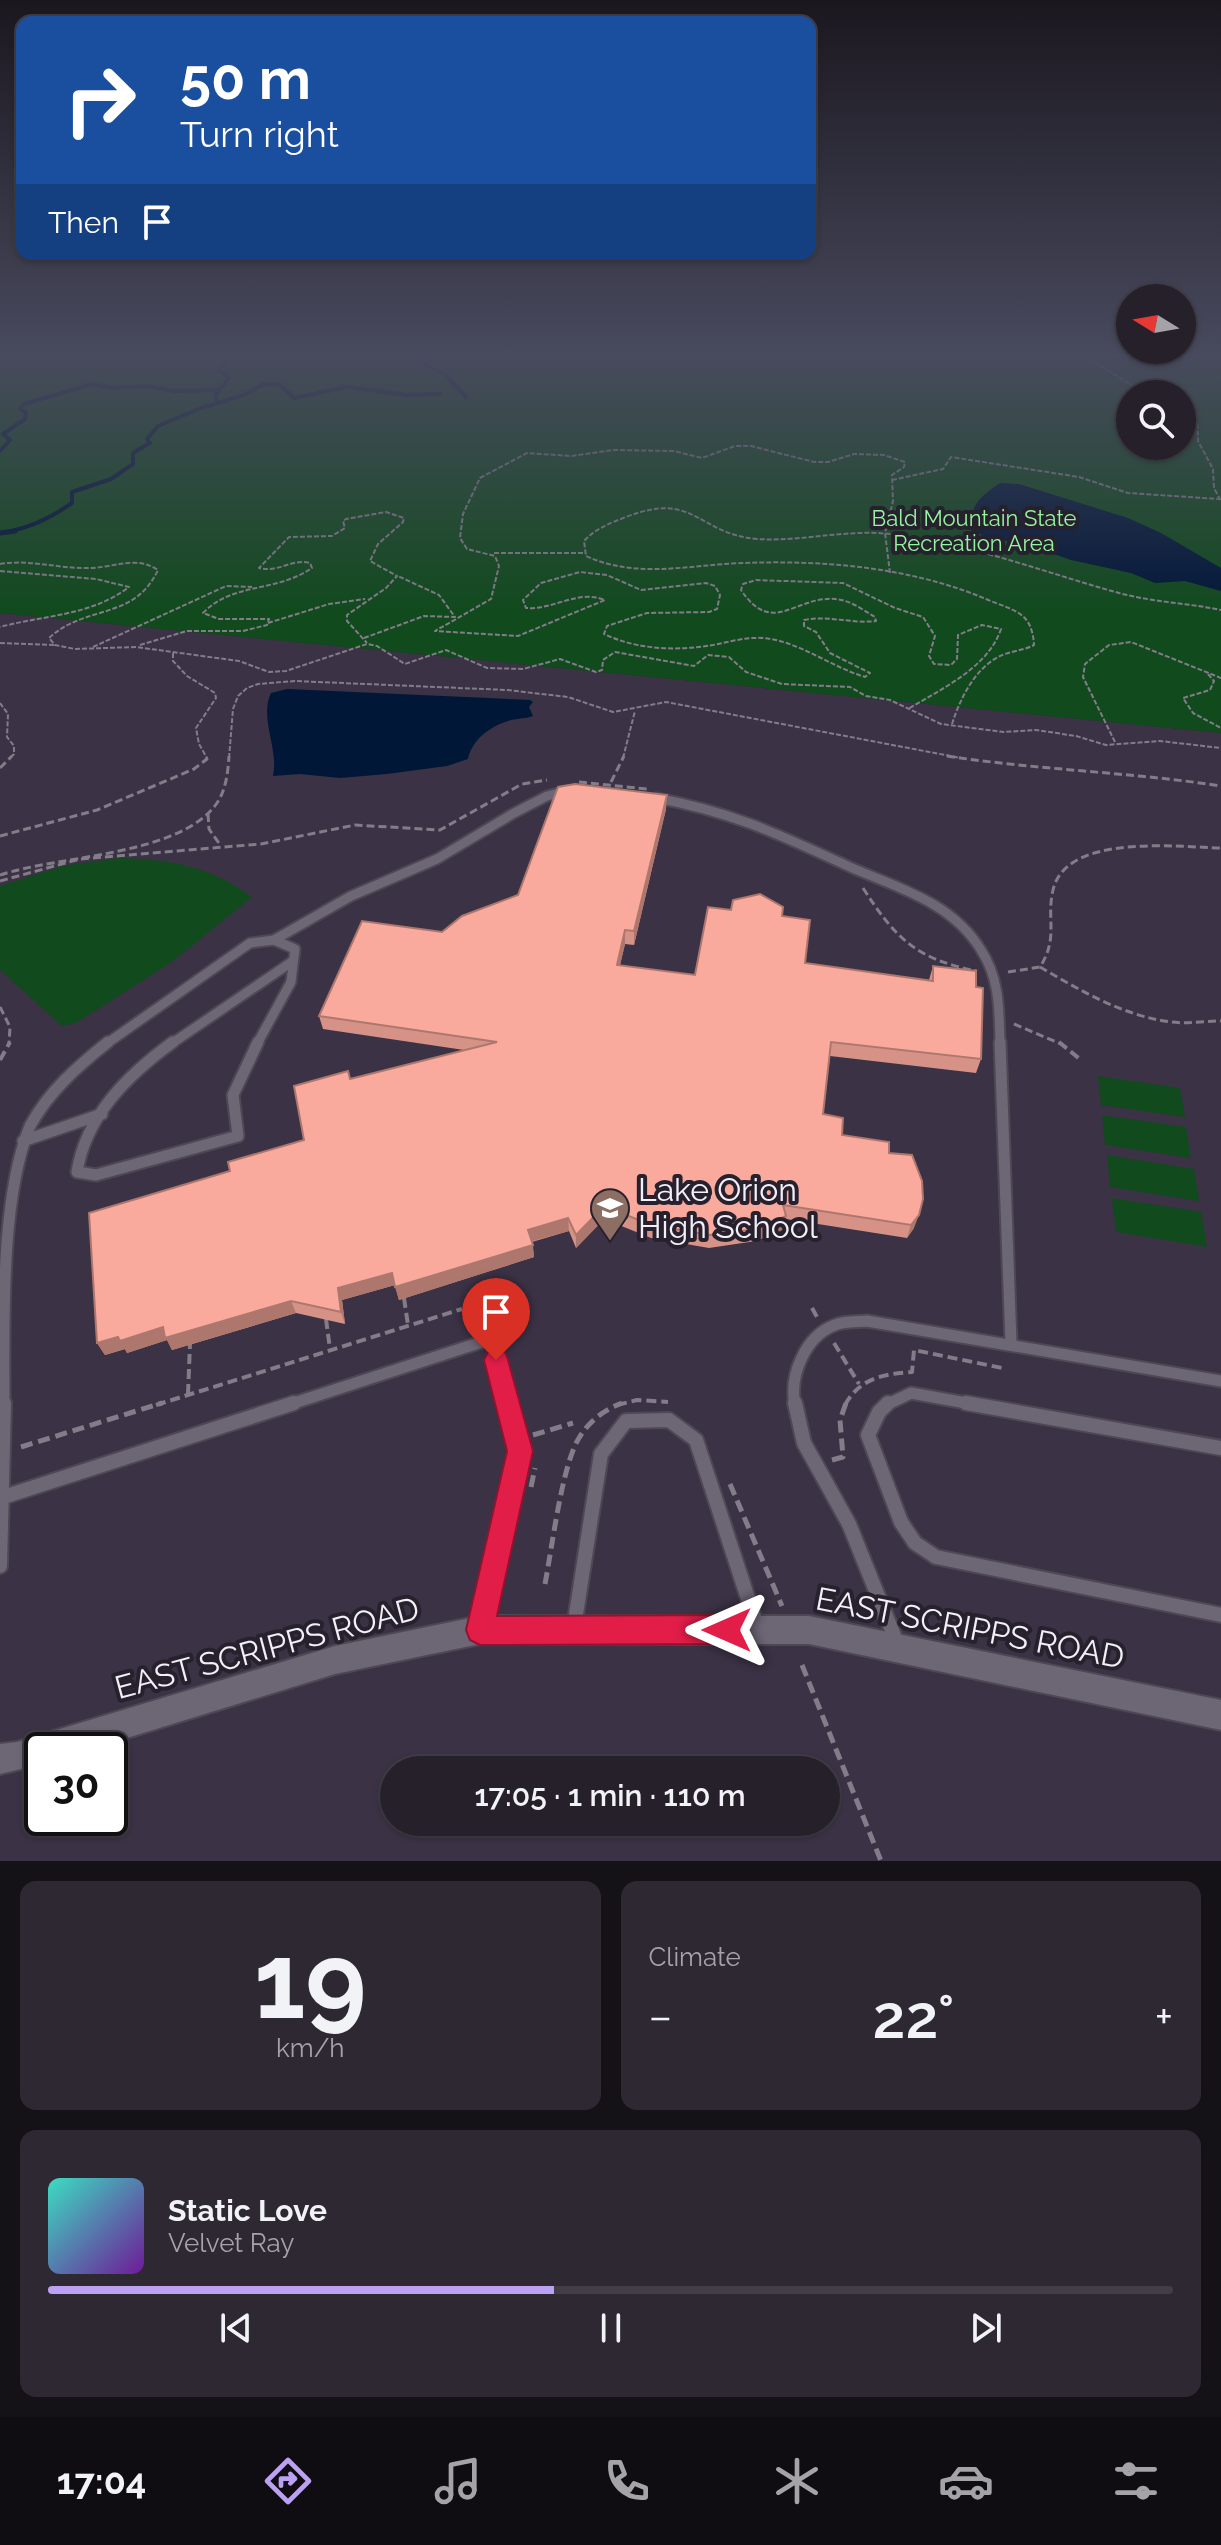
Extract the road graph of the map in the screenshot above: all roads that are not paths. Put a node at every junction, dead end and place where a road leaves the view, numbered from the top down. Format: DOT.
graph roads {
  1 [pos="572,786"];
  2 [pos="651,793"];
  3 [pos="274,940"];
  4 [pos="293,961"];
  5 [pos="102,1114"];
  6 [pos="23,1141"];
  7 [pos="1011,1343"];
  8 [pos="1221,1381"];
  9 [pos="1221,1448"];
  10 [pos="1,1498"];
  11 [pos="0,1566"];
  12 [pos="1221,1615"];
  13 [pos="480,1630"];
  14 [pos="573,1630"];
  15 [pos="758,1630"];
  16 [pos="899,1648"];
  17 [pos="1221,1715"];
  18 [pos="0,1759"];
  1 -- 3 [label="lane"];
  2 -- 7 [label="lane"];
  3 -- 4 [label="lane"];
  3 -- 6 [label="lane"];
  4 -- 5 [label="lane"];
  4 -- 5 [label="lane"];
  5 -- 6 [label="lane"];
  6 -- 10 [label="lane"];
  7 -- 8 [label="lane"];
  7 -- 16 [label="lane"];
  9 -- 12 [label="lane"];
  10 -- 11 [label="lane"];
  10 -- 13 [label="lane"];
  13 -- 14 [label="street, EAST SCRIPPS ROAD"];
  13 -- 18 [label="street, EAST SCRIPPS ROAD"];
  14 -- 15 [label="street, EAST SCRIPPS ROAD"];
  14 -- 15 [label="lane"];
  15 -- 16 [label="street, EAST SCRIPPS ROAD"];
  16 -- 17 [label="street, EAST SCRIPPS ROAD"];
}
